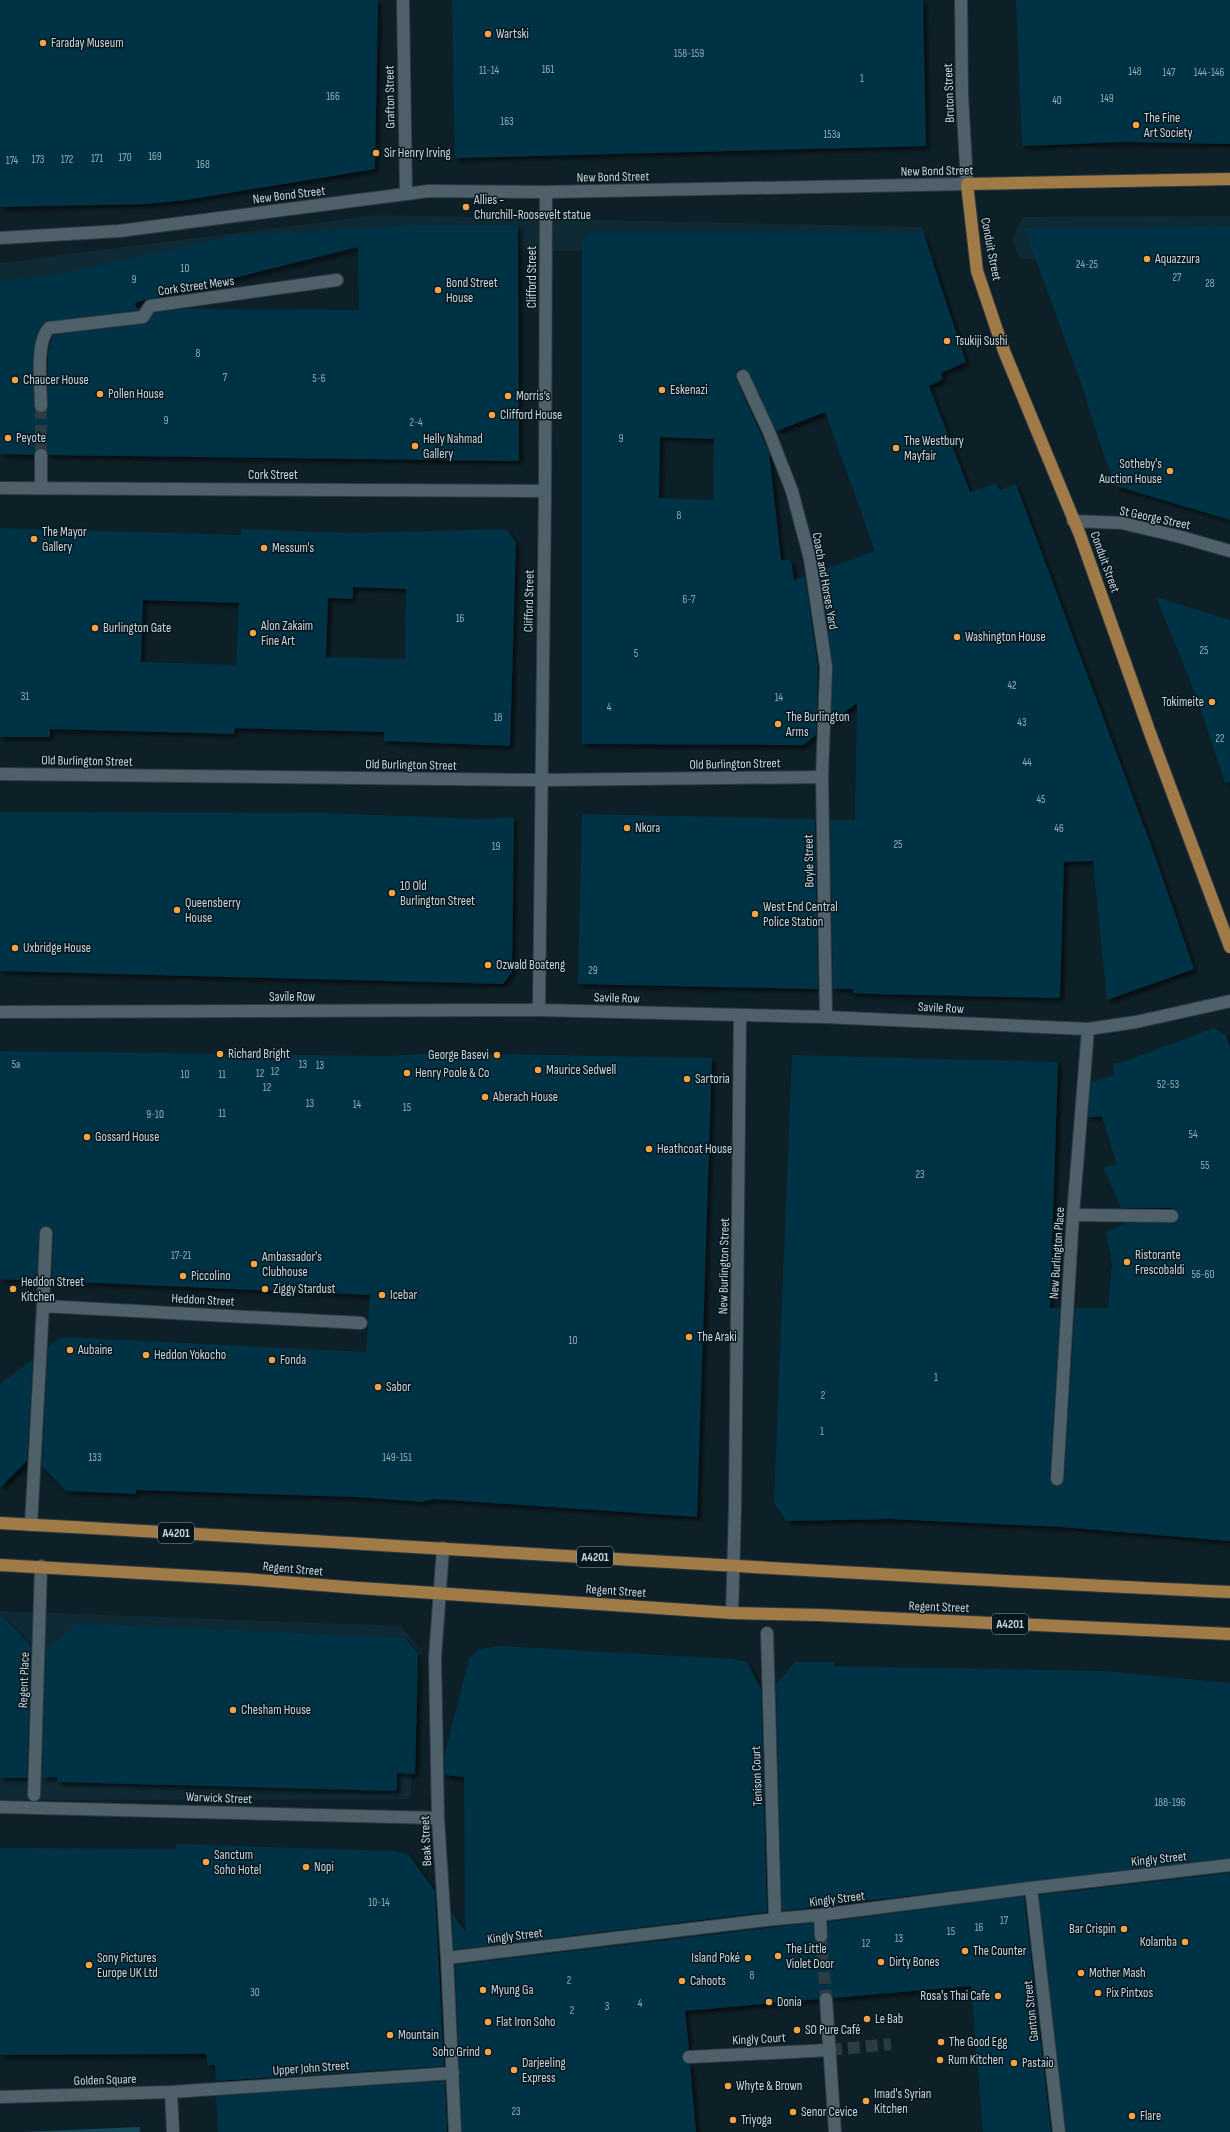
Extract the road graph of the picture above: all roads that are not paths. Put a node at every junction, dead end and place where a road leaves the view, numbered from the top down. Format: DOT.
graph roads {
  1 [pos="403,0"];
  2 [pos="961,0"];
  3 [pos="1230,179"];
  4 [pos="967,184"];
  5 [pos="546,192"];
  6 [pos="406,194"];
  7 [pos="0,238"];
  8 [pos="337,280"];
  9 [pos="743,376"];
  10 [pos="41,406"];
  11 [pos="41,455"];
  12 [pos="41,487"];
  13 [pos="0,488"];
  14 [pos="545,492"];
  15 [pos="1073,521"];
  16 [pos="1230,551"];
  17 [pos="0,774"];
  18 [pos="822,778"];
  19 [pos="541,780"];
  20 [pos="1230,947"];
  21 [pos="1230,1001"];
  22 [pos="539,1010"];
  23 [pos="0,1012"];
  24 [pos="740,1015"];
  25 [pos="826,1017"];
  26 [pos="1088,1029"];
  27 [pos="1073,1215"];
  28 [pos="1172,1216"];
  29 [pos="46,1233"];
  30 [pos="43,1306"];
  31 [pos="361,1323"];
  32 [pos="1057,1479"];
  33 [pos="0,1523"];
  34 [pos="31,1525"];
  35 [pos="443,1548"];
  36 [pos="0,1564"];
  37 [pos="41,1566"];
  38 [pos="734,1566"];
  39 [pos="1230,1592"];
  40 [pos="439,1593"];
  41 [pos="732,1613"];
  42 [pos="767,1633"];
  43 [pos="1230,1634"];
  44 [pos="34,1795"];
  45 [pos="0,1807"];
  46 [pos="438,1818"];
  47 [pos="1230,1865"];
  48 [pos="1031,1888"];
  49 [pos="820,1916"];
  50 [pos="775,1919"];
  51 [pos="821,1936"];
  52 [pos="447,1958"];
  53 [pos="826,1999"];
  54 [pos="830,2050"];
  55 [pos="689,2057"];
  56 [pos="453,2073"];
  57 [pos="171,2092"];
  58 [pos="0,2097"];
  59 [pos="173,2132"];
  60 [pos="455,2132"];
  61 [pos="835,2132"];
  62 [pos="1059,2132"];
  1 -- 6 [label="street, Grafton Street"];
  2 -- 4 [label="street, Bruton Street"];
  3 -- 4 [label="main road, New Bond Street"];
  4 -- 5 [label="street, New Bond Street"];
  4 -- 15 [label="main road, Conduit Street"];
  5 -- 6 [label="street, New Bond Street"];
  5 -- 14 [label="street, Clifford Street"];
  6 -- 7 [label="street, New Bond Street"];
  8 -- 10 [label="street, Cork Street Mews"];
  9 -- 18 [label="street, Coach and Horses Yard"];
  11 -- 12 [label="street"];
  12 -- 13 [label="street, Cork Street"];
  12 -- 14 [label="street, Cork Street"];
  14 -- 19 [label="street, Clifford Street"];
  15 -- 16 [label="street, St George Street"];
  15 -- 20 [label="main road, Conduit Street"];
  17 -- 19 [label="street, Old Burlington Street"];
  18 -- 19 [label="street, Old Burlington Street"];
  18 -- 25 [label="street, Boyle Street"];
  19 -- 22 [label="street, Clifford Street"];
  21 -- 26 [label="street, Savile Row"];
  22 -- 23 [label="street, Savile Row"];
  22 -- 24 [label="street, Savile Row"];
  24 -- 25 [label="street, Savile Row"];
  24 -- 38 [label="street, New Burlington Street"];
  25 -- 26 [label="street, Savile Row"];
  26 -- 27 [label="street, New Burlington Place"];
  27 -- 28 [label="street"];
  27 -- 32 [label="street, New Burlington Place"];
  29 -- 30 [label="street"];
  30 -- 31 [label="street, Heddon Street"];
  30 -- 34 [label="street"];
  33 -- 34 [label="main road, A4201"];
  34 -- 35 [label="main road, A4201"];
  35 -- 38 [label="main road, A4201"];
  35 -- 40 [label="street, Beak Street"];
  36 -- 37 [label="main road, Regent Street / A4201"];
  37 -- 40 [label="main road, Regent Street / A4201"];
  37 -- 44 [label="street, Regent Place"];
  38 -- 39 [label="main road, A4201"];
  38 -- 41 [label="street, New Burlington Street"];
  40 -- 41 [label="main road, Regent Street / A4201"];
  40 -- 46 [label="street, Beak Street"];
  41 -- 43 [label="main road, Regent Street / A4201"];
  42 -- 50 [label="street, Tenison Court"];
  45 -- 46 [label="street, Warwick Street"];
  46 -- 52 [label="street, Beak Street"];
  47 -- 48 [label="street, Kingly Street"];
  48 -- 49 [label="street, Kingly Street"];
  48 -- 62 [label="street, Ganton Street"];
  49 -- 50 [label="street, Kingly Street"];
  49 -- 51 [label="street"];
  50 -- 52 [label="street, Kingly Street"];
  52 -- 56 [label="street, Beak Street"];
  53 -- 54 [label="street"];
  54 -- 55 [label="street, Kingly Court"];
  54 -- 61 [label="street"];
  56 -- 57 [label="street, Upper John Street"];
  56 -- 60 [label="street, Beak Street"];
  57 -- 58 [label="street, Golden Square"];
  57 -- 59 [label="street"];
}
